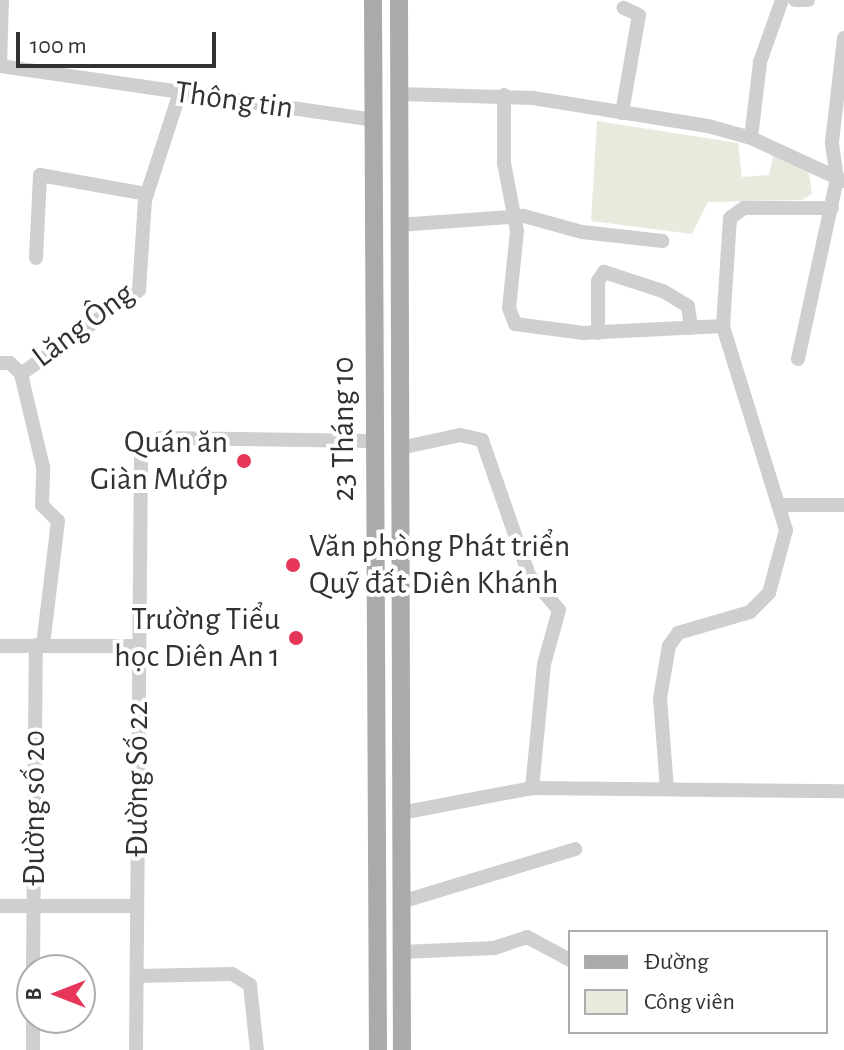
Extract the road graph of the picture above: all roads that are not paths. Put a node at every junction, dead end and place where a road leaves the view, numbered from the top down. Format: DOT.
graph roads {
  1 [pos="2,0"];
  2 [pos="373,0"];
  3 [pos="399,0"];
  4 [pos="782,0"];
  5 [pos="795,0"];
  6 [pos="808,0"];
  7 [pos="624,8"];
  8 [pos="844,38"];
  9 [pos="0,66"];
  10 [pos="180,92"];
  11 [pos="399,94"];
  12 [pos="504,95"];
  13 [pos="622,113"];
  14 [pos="373,120"];
  15 [pos="399,120"];
  16 [pos="751,138"];
  17 [pos="841,180"];
  18 [pos="147,194"];
  19 [pos="832,208"];
  20 [pos="516,216"];
  21 [pos="398,225"];
  22 [pos="662,241"];
  23 [pos="36,258"];
  24 [pos="723,326"];
  25 [pos="691,328"];
  26 [pos="598,333"];
  27 [pos="798,359"];
  28 [pos="0,363"];
  29 [pos="21,374"];
  30 [pos="372,441"];
  31 [pos="400,448"];
  32 [pos="778,505"];
  33 [pos="844,505"];
  34 [pos="373,576"];
  35 [pos="399,576"];
  36 [pos="40,645"];
  37 [pos="0,646"];
  38 [pos="137,646"];
  39 [pos="532,788"];
  40 [pos="667,789"];
  41 [pos="844,791"];
  42 [pos="401,813"];
  43 [pos="575,849"];
  44 [pos="401,902"];
  45 [pos="0,906"];
  46 [pos="34,906"];
  47 [pos="137,906"];
  48 [pos="402,952"];
  49 [pos="33,954"];
  50 [pos="568,959"];
  51 [pos="137,976"];
  52 [pos="136,1050"];
  53 [pos="257,1050"];
  54 [pos="378,1050"];
  55 [pos="402,1050"];
  1 -- 9 [label="street"];
  2 -- 14 [label="main road, 23 Tháng 10"];
  3 -- 11 [label="main road, 23 Tháng 10"];
  4 -- 16 [label="street"];
  5 -- 6 [label="street"];
  7 -- 13 [label="street"];
  8 -- 17 [label="street"];
  9 -- 10 [label="street, Thông tin"];
  10 -- 14 [label="street, Thông tin"];
  10 -- 18 [label="street, Lăng Ông"];
  11 -- 12 [label="street"];
  11 -- 15 [label="main road, 23 Tháng 10"];
  12 -- 13 [label="street"];
  12 -- 20 [label="street"];
  13 -- 16 [label="street"];
  14 -- 15 [label="main road"];
  14 -- 30 [label="main road, 23 Tháng 10"];
  15 -- 21 [label="main road, 23 Tháng 10"];
  16 -- 17 [label="street"];
  17 -- 19 [label="street"];
  18 -- 23 [label="street"];
  18 -- 29 [label="street, Lăng Ông"];
  19 -- 24 [label="street"];
  19 -- 27 [label="street"];
  20 -- 21 [label="street"];
  20 -- 22 [label="street"];
  20 -- 26 [label="street"];
  21 -- 31 [label="main road, 23 Tháng 10"];
  24 -- 25 [label="street"];
  24 -- 32 [label="street"];
  25 -- 26 [label="street"];
  25 -- 26 [label="street"];
  28 -- 29 [label="street"];
  29 -- 36 [label="street, Lăng Ông"];
  30 -- 34 [label="main road, 23 Tháng 10"];
  30 -- 38 [label="street, Đường Số 22"];
  31 -- 35 [label="main road, 23 Tháng 10"];
  31 -- 39 [label="street"];
  32 -- 33 [label="street"];
  32 -- 40 [label="street"];
  34 -- 35 [label="main road"];
  34 -- 54 [label="main road, 23 Tháng 10"];
  35 -- 42 [label="main road, 23 Tháng 10"];
  36 -- 37 [label="street"];
  36 -- 38 [label="street"];
  36 -- 46 [label="street, Đường số 20"];
  38 -- 47 [label="street, Đường Số 22"];
  39 -- 40 [label="street"];
  39 -- 42 [label="street"];
  40 -- 41 [label="street"];
  42 -- 44 [label="main road, 23 Tháng 10"];
  43 -- 44 [label="street"];
  44 -- 48 [label="main road, 23 Tháng 10"];
  45 -- 46 [label="street"];
  46 -- 47 [label="street"];
  46 -- 49 [label="street, Đường số 20"];
  47 -- 51 [label="street, Đường Số 22"];
  48 -- 50 [label="street"];
  48 -- 55 [label="main road, 23 Tháng 10"];
  51 -- 52 [label="street, Đường Số 22"];
  51 -- 53 [label="street"];
}
